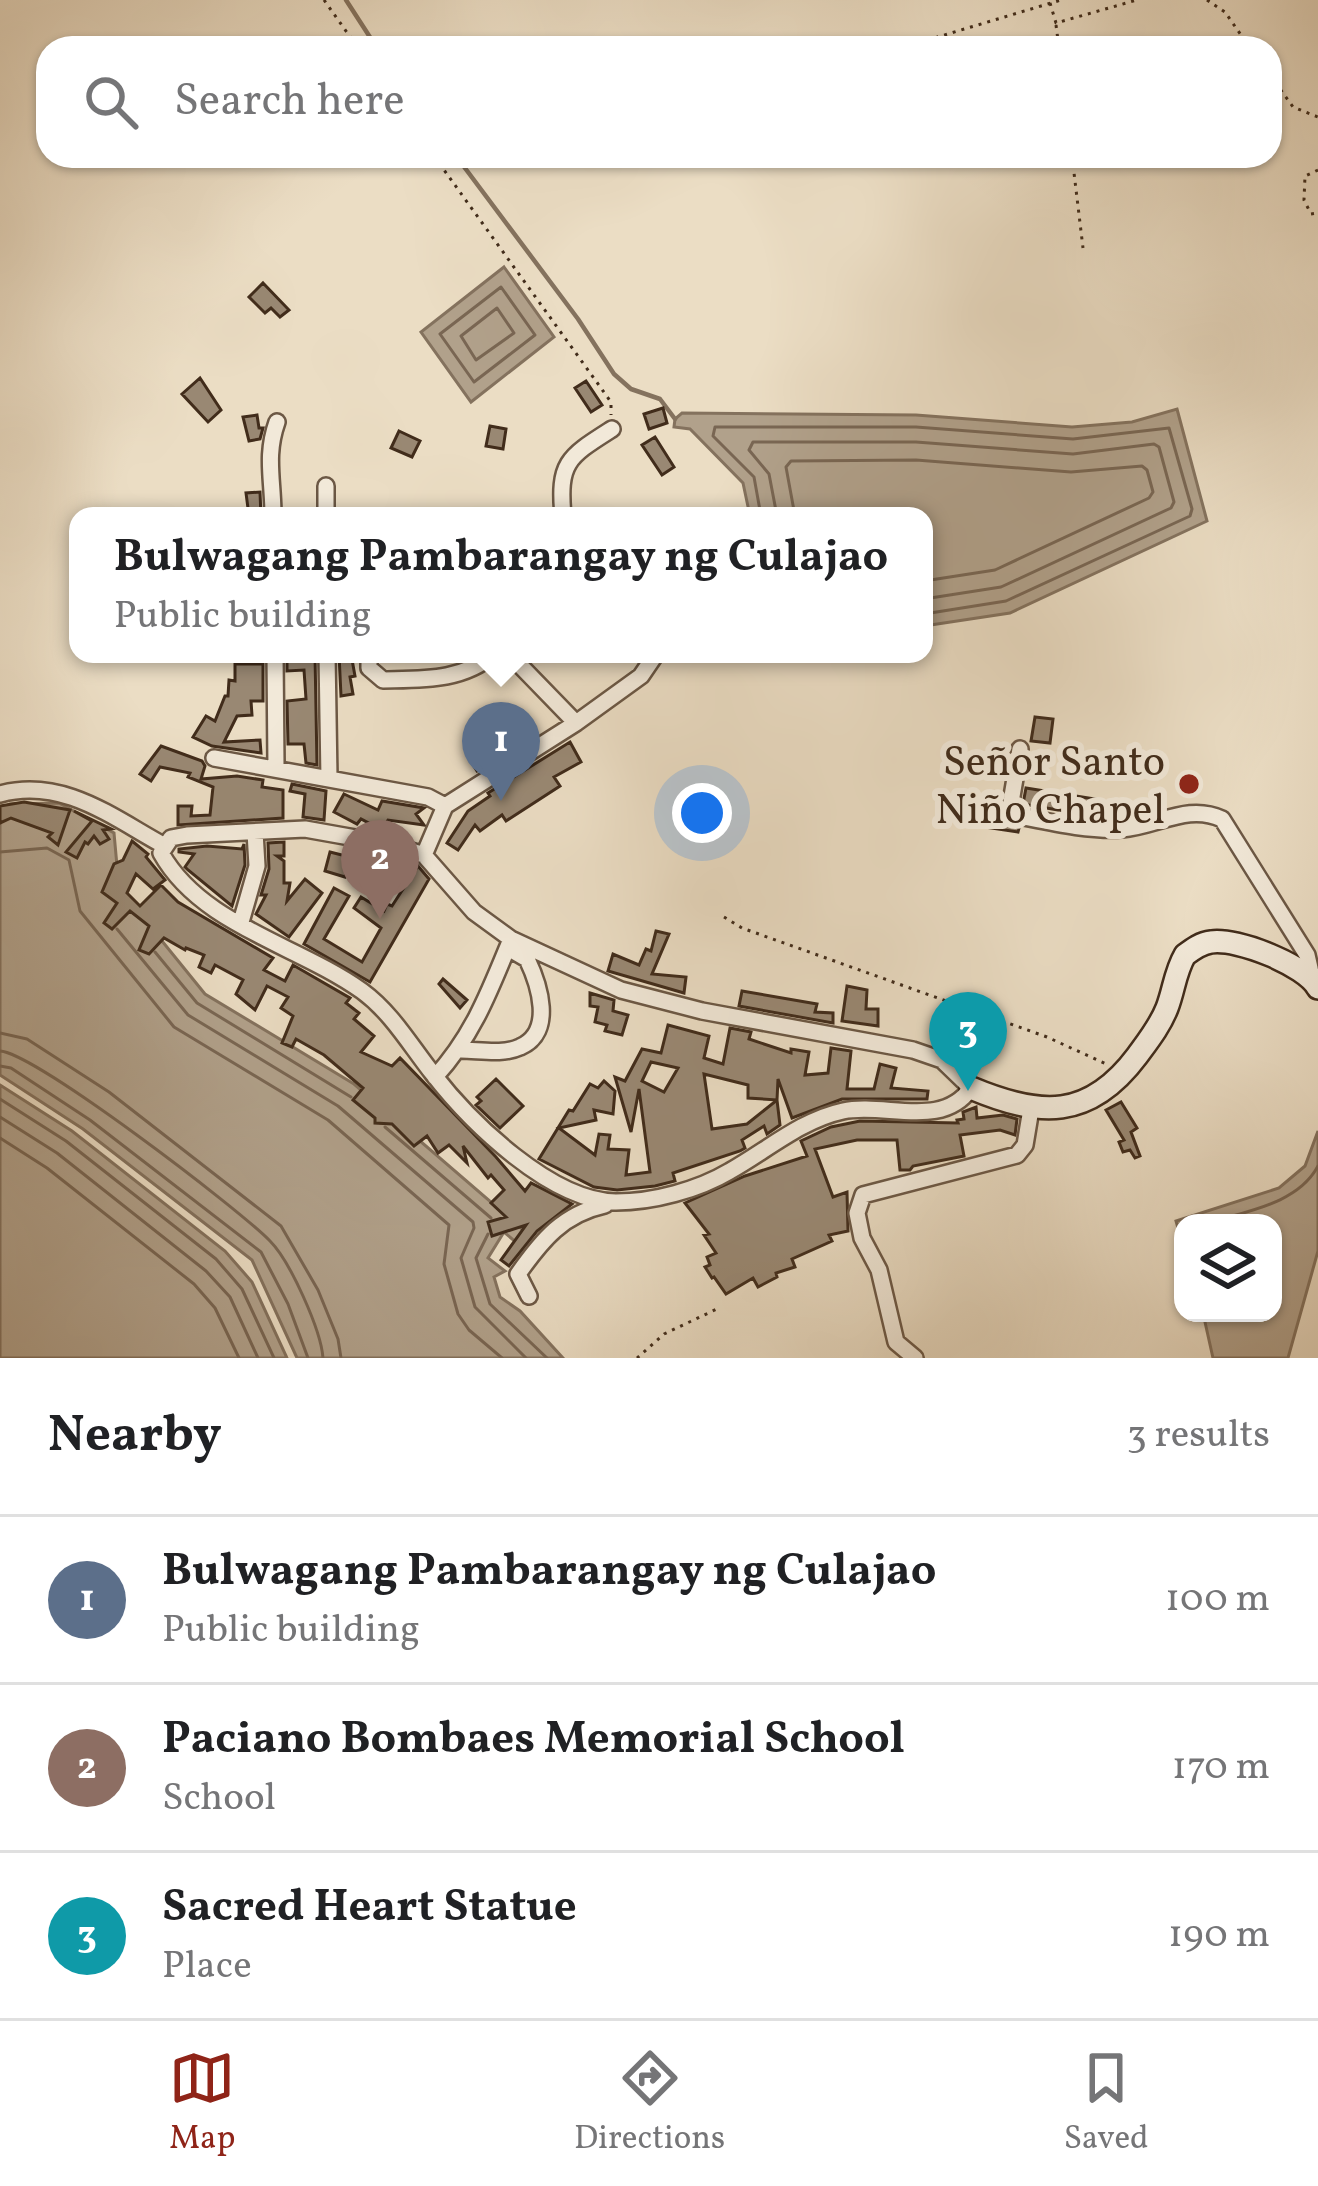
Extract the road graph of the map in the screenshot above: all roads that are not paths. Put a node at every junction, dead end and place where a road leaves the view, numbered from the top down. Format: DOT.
graph roads {
  1 [pos="277,422"];
  2 [pos="612,429"];
  3 [pos="326,485"];
  4 [pos="273,507"];
  5 [pos="326,507"];
  6 [pos="563,507"];
  7 [pos="275,663"];
  8 [pos="327,663"];
  9 [pos="369,663"];
  10 [pos="483,663"];
  11 [pos="518,663"];
  12 [pos="650,663"];
  13 [pos="576,723"];
  14 [pos="1020,749"];
  15 [pos="214,758"];
  16 [pos="276,766"];
  17 [pos="329,778"];
  18 [pos="0,794"];
  19 [pos="445,806"];
  20 [pos="254,832"];
  21 [pos="163,845"];
  22 [pos="424,855"];
  23 [pos="241,922"];
  24 [pos="509,944"];
  25 [pos="1315,983"];
  26 [pos="460,1050"];
  27 [pos="435,1077"];
  28 [pos="971,1088"];
  29 [pos="1031,1109"];
  30 [pos="617,1202"];
  31 [pos="529,1297"];
  32 [pos="915,1358"];
  1 -- 4 [label="street"];
  2 -- 6 [label="street"];
  3 -- 5 [label="street"];
  7 -- 16 [label="street"];
  8 -- 17 [label="street"];
  9 -- 10 [label="street"];
  11 -- 13 [label="street"];
  12 -- 13 [label="street"];
  13 -- 19 [label="street"];
  14 -- 25 [label="street"];
  15 -- 16 [label="street"];
  16 -- 17 [label="street"];
  17 -- 19 [label="street"];
  18 -- 21 [label="street"];
  19 -- 22 [label="street"];
  20 -- 21 [label="street"];
  20 -- 22 [label="street"];
  20 -- 23 [label="street"];
  21 -- 23 [label="street"];
  22 -- 24 [label="street"];
  23 -- 27 [label="street"];
  24 -- 26 [label="street"];
  24 -- 26 [label="street"];
  24 -- 28 [label="street"];
  25 -- 29 [label="street"];
  26 -- 27 [label="street"];
  27 -- 30 [label="street"];
  28 -- 29 [label="street"];
  28 -- 30 [label="street"];
  29 -- 32 [label="street"];
  30 -- 31 [label="street"];
}
